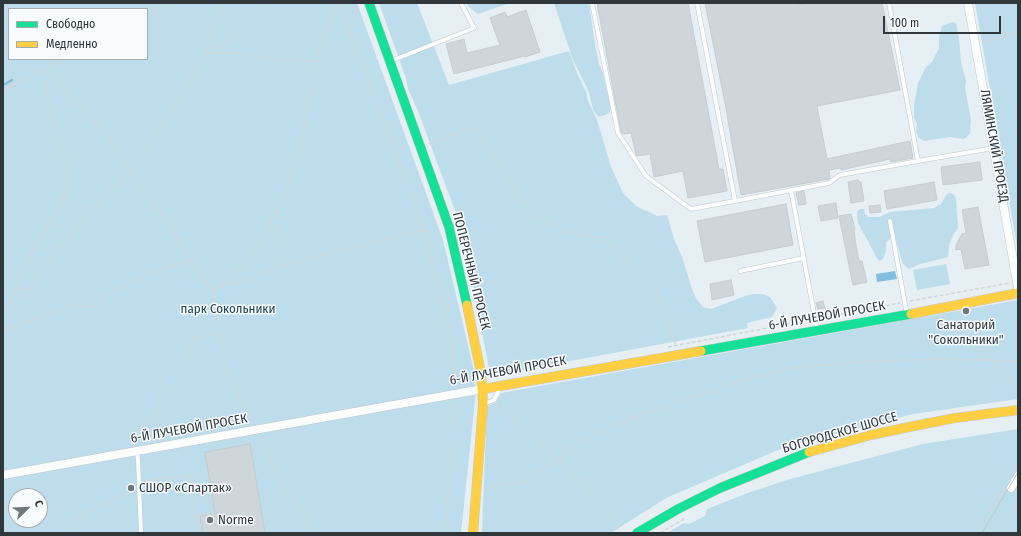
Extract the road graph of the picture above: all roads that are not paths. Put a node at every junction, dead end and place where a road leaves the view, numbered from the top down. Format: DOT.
graph roads {
  1 [pos="369,3"];
  2 [pos="461,3"];
  3 [pos="592,3"];
  4 [pos="697,3"];
  5 [pos="889,3"];
  6 [pos="968,3"];
  7 [pos="391,61"];
  8 [pos="994,148"];
  9 [pos="918,161"];
  10 [pos="791,190"];
  11 [pos="735,201"];
  12 [pos="890,221"];
  13 [pos="804,258"];
  14 [pos="740,271"];
  15 [pos="1017,285"];
  16 [pos="1018,293"];
  17 [pos="907,315"];
  18 [pos="817,331"];
  19 [pos="498,382"];
  20 [pos="483,389"];
  21 [pos="483,404"];
  22 [pos="1018,410"];
  23 [pos="136,447"];
  24 [pos="1016,473"];
  25 [pos="3,475"];
  26 [pos="1007,488"];
  27 [pos="141,533"];
  28 [pos="472,533"];
  29 [pos="637,533"];
  1 -- 7 [label="street, ПОПЕРЕЧНЫЙ ПРОСЕК"];
  2 -- 7 [label="lane"];
  3 -- 11 [label="lane"];
  4 -- 11 [label="lane"];
  5 -- 9 [label="lane"];
  6 -- 8 [label="street, ЛЯМИНСКИЙ ПРОЕЗД"];
  7 -- 20 [label="street, ПОПЕРЕЧНЫЙ ПРОСЕК"];
  8 -- 9 [label="lane"];
  8 -- 15 [label="street, ЛЯМИНСКИЙ ПРОЕЗД"];
  9 -- 10 [label="lane"];
  10 -- 11 [label="lane"];
  10 -- 13 [label="lane"];
  12 -- 17 [label="lane"];
  13 -- 14 [label="lane"];
  13 -- 18 [label="lane"];
  16 -- 17 [label="street, 6-Й ЛУЧЕВОЙ ПРОСЕК"];
  17 -- 18 [label="street, 6-Й ЛУЧЕВОЙ ПРОСЕК"];
  18 -- 19 [label="street, 6-Й ЛУЧЕВОЙ ПРОСЕК"];
  19 -- 20 [label="street, 6-Й ЛУЧЕВОЙ ПРОСЕК"];
  19 -- 21 [label="lane"];
  20 -- 21 [label="street, ПОПЕРЕЧНЫЙ ПРОСЕК"];
  20 -- 23 [label="street, 6-Й ЛУЧЕВОЙ ПРОСЕК"];
  21 -- 28 [label="street, ПОПЕРЕЧНЫЙ ПРОСЕК"];
  22 -- 29 [label="street, БОГОРОДСКОЕ ШОССЕ"];
  23 -- 25 [label="street, 6-Й ЛУЧЕВОЙ ПРОСЕК"];
  23 -- 27 [label="lane"];
  24 -- 26 [label="street"];
}
